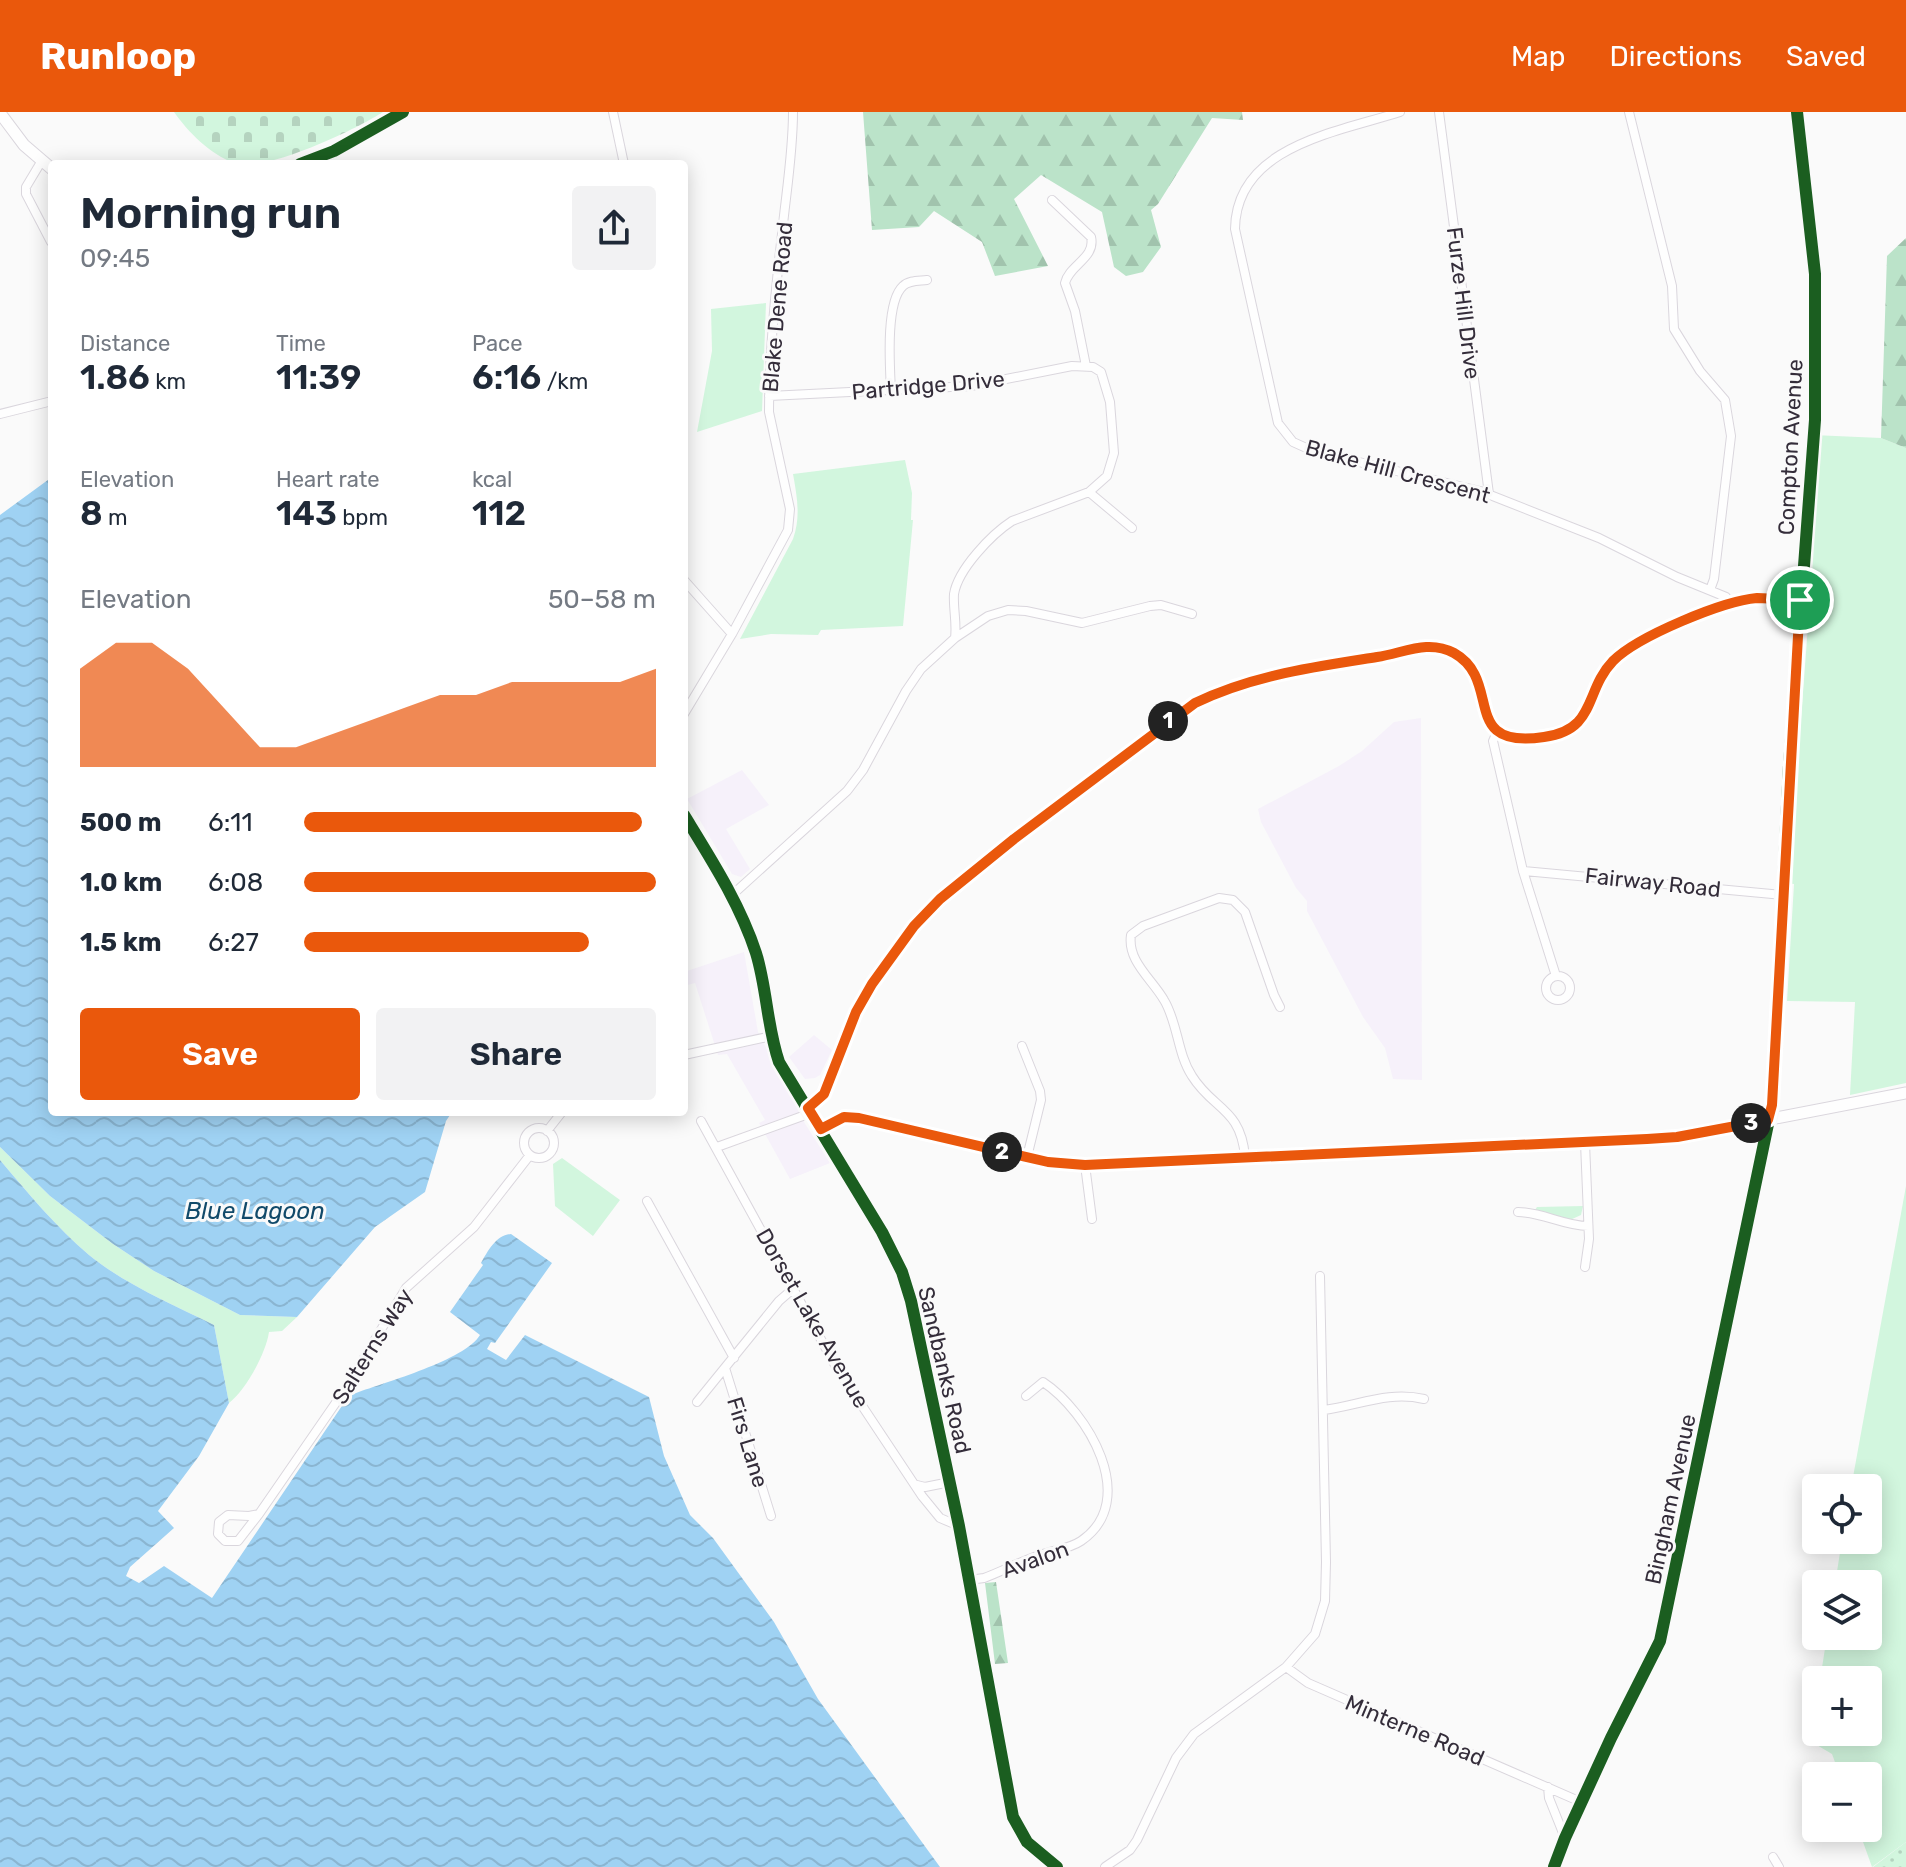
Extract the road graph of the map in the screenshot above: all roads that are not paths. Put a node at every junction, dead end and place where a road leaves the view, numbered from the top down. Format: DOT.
graph roads {
  1 [pos="403,112"];
  2 [pos="613,112"];
  3 [pos="793,112"];
  4 [pos="1400,112"];
  5 [pos="1439,112"];
  6 [pos="1629,112"];
  7 [pos="1797,112"];
  8 [pos="0,113"];
  9 [pos="310,160"];
  10 [pos="623,160"];
  11 [pos="41,162"];
  12 [pos="48,166"];
  13 [pos="1052,200"];
  14 [pos="48,236"];
  15 [pos="927,280"];
  16 [pos="1086,366"];
  17 [pos="891,391"];
  18 [pos="769,396"];
  19 [pos="48,402"];
  20 [pos="0,414"];
  21 [pos="1089,492"];
  22 [pos="1489,494"];
  23 [pos="1132,528"];
  24 [pos="688,584"];
  25 [pos="1710,590"];
  26 [pos="1800,600"];
  27 [pos="1730,603"];
  28 [pos="1192,614"];
  29 [pos="732,634"];
  30 [pos="955,638"];
  31 [pos="688,707"];
  32 [pos="1497,732"];
  33 [pos="688,822"];
  34 [pos="1523,871"];
  35 [pos="1782,895"];
  36 [pos="731,896"];
  37 [pos="1556,976"];
  38 [pos="1280,1007"];
  39 [pos="772,1036"];
  40 [pos="1022,1046"];
  41 [pos="688,1054"];
  42 [pos="1906,1093"];
  43 [pos="810,1110"];
  44 [pos="559,1116"];
  45 [pos="1768,1120"];
  46 [pos="701,1121"];
  47 [pos="821,1129"];
  48 [pos="547,1131"];
  49 [pos="1585,1143"];
  50 [pos="717,1147"];
  51 [pos="530,1155"];
  52 [pos="1027,1157"];
  53 [pos="1245,1157"];
  54 [pos="1085,1165"];
  55 [pos="647,1201"];
  56 [pos="1518,1212"];
  57 [pos="1092,1219"];
  58 [pos="1588,1226"];
  59 [pos="1585,1267"];
  60 [pos="1320,1276"];
  61 [pos="794,1288"];
  62 [pos="734,1358"];
  63 [pos="725,1368"];
  64 [pos="1026,1396"];
  65 [pos="1424,1399"];
  66 [pos="697,1402"];
  67 [pos="1324,1410"];
  68 [pos="950,1482"];
  69 [pos="917,1485"];
  70 [pos="259,1514"];
  71 [pos="771,1516"];
  72 [pos="959,1526"];
  73 [pos="969,1580"];
  74 [pos="1286,1667"];
  75 [pos="1548,1787"];
  76 [pos="1581,1802"];
  77 [pos="1565,1838"];
  78 [pos="1773,1857"];
  79 [pos="1057,1867"];
  80 [pos="1105,1867"];
  81 [pos="1554,1867"];
  82 [pos="1779,1867"];
  1 -- 9 [label="street"];
  2 -- 10 [label="street"];
  3 -- 18 [label="street, Blake Dene Road"];
  4 -- 22 [label="street, Blake Hill Crescent"];
  5 -- 22 [label="street, Furze Hill Drive"];
  6 -- 25 [label="street"];
  7 -- 26 [label="street, Compton Avenue"];
  8 -- 11 [label="street"];
  11 -- 12 [label="street"];
  11 -- 14 [label="street"];
  13 -- 16 [label="street"];
  15 -- 17 [label="street"];
  16 -- 17 [label="street, Partridge Drive"];
  16 -- 21 [label="street"];
  17 -- 18 [label="street, Partridge Drive"];
  18 -- 29 [label="street, Blake Dene Road"];
  19 -- 20 [label="street"];
  21 -- 23 [label="street"];
  21 -- 30 [label="street"];
  22 -- 25 [label="street, Blake Hill Crescent"];
  24 -- 29 [label="street"];
  25 -- 27 [label="street, Blake Hill Crescent"];
  26 -- 27 [label="street"];
  26 -- 35 [label="street, Compton Avenue"];
  27 -- 32 [label="street"];
  28 -- 30 [label="street"];
  29 -- 31 [label="street, Blake Dene Road"];
  30 -- 36 [label="street"];
  32 -- 34 [label="street"];
  32 -- 43 [label="street"];
  33 -- 36 [label="street, Sandbanks Road"];
  34 -- 35 [label="street, Fairway Road"];
  34 -- 37 [label="street"];
  35 -- 45 [label="street, Compton Avenue"];
  36 -- 39 [label="street, Sandbanks Road"];
  38 -- 53 [label="street"];
  39 -- 41 [label="street"];
  39 -- 43 [label="street, Sandbanks Road"];
  40 -- 52 [label="street"];
  42 -- 45 [label="street"];
  43 -- 47 [label="street, Sandbanks Road"];
  43 -- 50 [label="street"];
  44 -- 48 [label="street, Salterns Way"];
  45 -- 49 [label="street"];
  45 -- 76 [label="street, Bingham Avenue"];
  46 -- 50 [label="street, Dorset Lake Avenue"];
  47 -- 52 [label="street"];
  47 -- 68 [label="street, Sandbanks Road"];
  48 -- 51 [label="street, Salterns Way"];
  48 -- 51 [label="street, Salterns Way"];
  49 -- 53 [label="street"];
  49 -- 58 [label="street"];
  50 -- 61 [label="street, Dorset Lake Avenue"];
  51 -- 70 [label="street, Salterns Way"];
  52 -- 54 [label="street"];
  53 -- 54 [label="street"];
  54 -- 57 [label="street"];
  55 -- 62 [label="street"];
  56 -- 58 [label="street"];
  58 -- 59 [label="street"];
  60 -- 67 [label="street"];
  61 -- 62 [label="street"];
  61 -- 69 [label="street, Dorset Lake Avenue"];
  62 -- 63 [label="street"];
  63 -- 66 [label="street"];
  63 -- 71 [label="street, Firs Lane"];
  64 -- 73 [label="street, Avalon"];
  65 -- 67 [label="street"];
  67 -- 74 [label="street"];
  68 -- 69 [label="street"];
  68 -- 72 [label="street, Sandbanks Road"];
  69 -- 72 [label="street, Dorset Lake Avenue"];
  70 -- 70 [label="street, Salterns Way"];
  72 -- 73 [label="street, Sandbanks Road"];
  73 -- 79 [label="street, Sandbanks Road"];
  74 -- 75 [label="street, Minterne Road"];
  74 -- 80 [label="street"];
  75 -- 76 [label="street, Minterne Road"];
  75 -- 77 [label="street"];
  76 -- 77 [label="street, Bingham Avenue"];
  77 -- 81 [label="street, Bingham Avenue"];
  78 -- 82 [label="street"];
}
